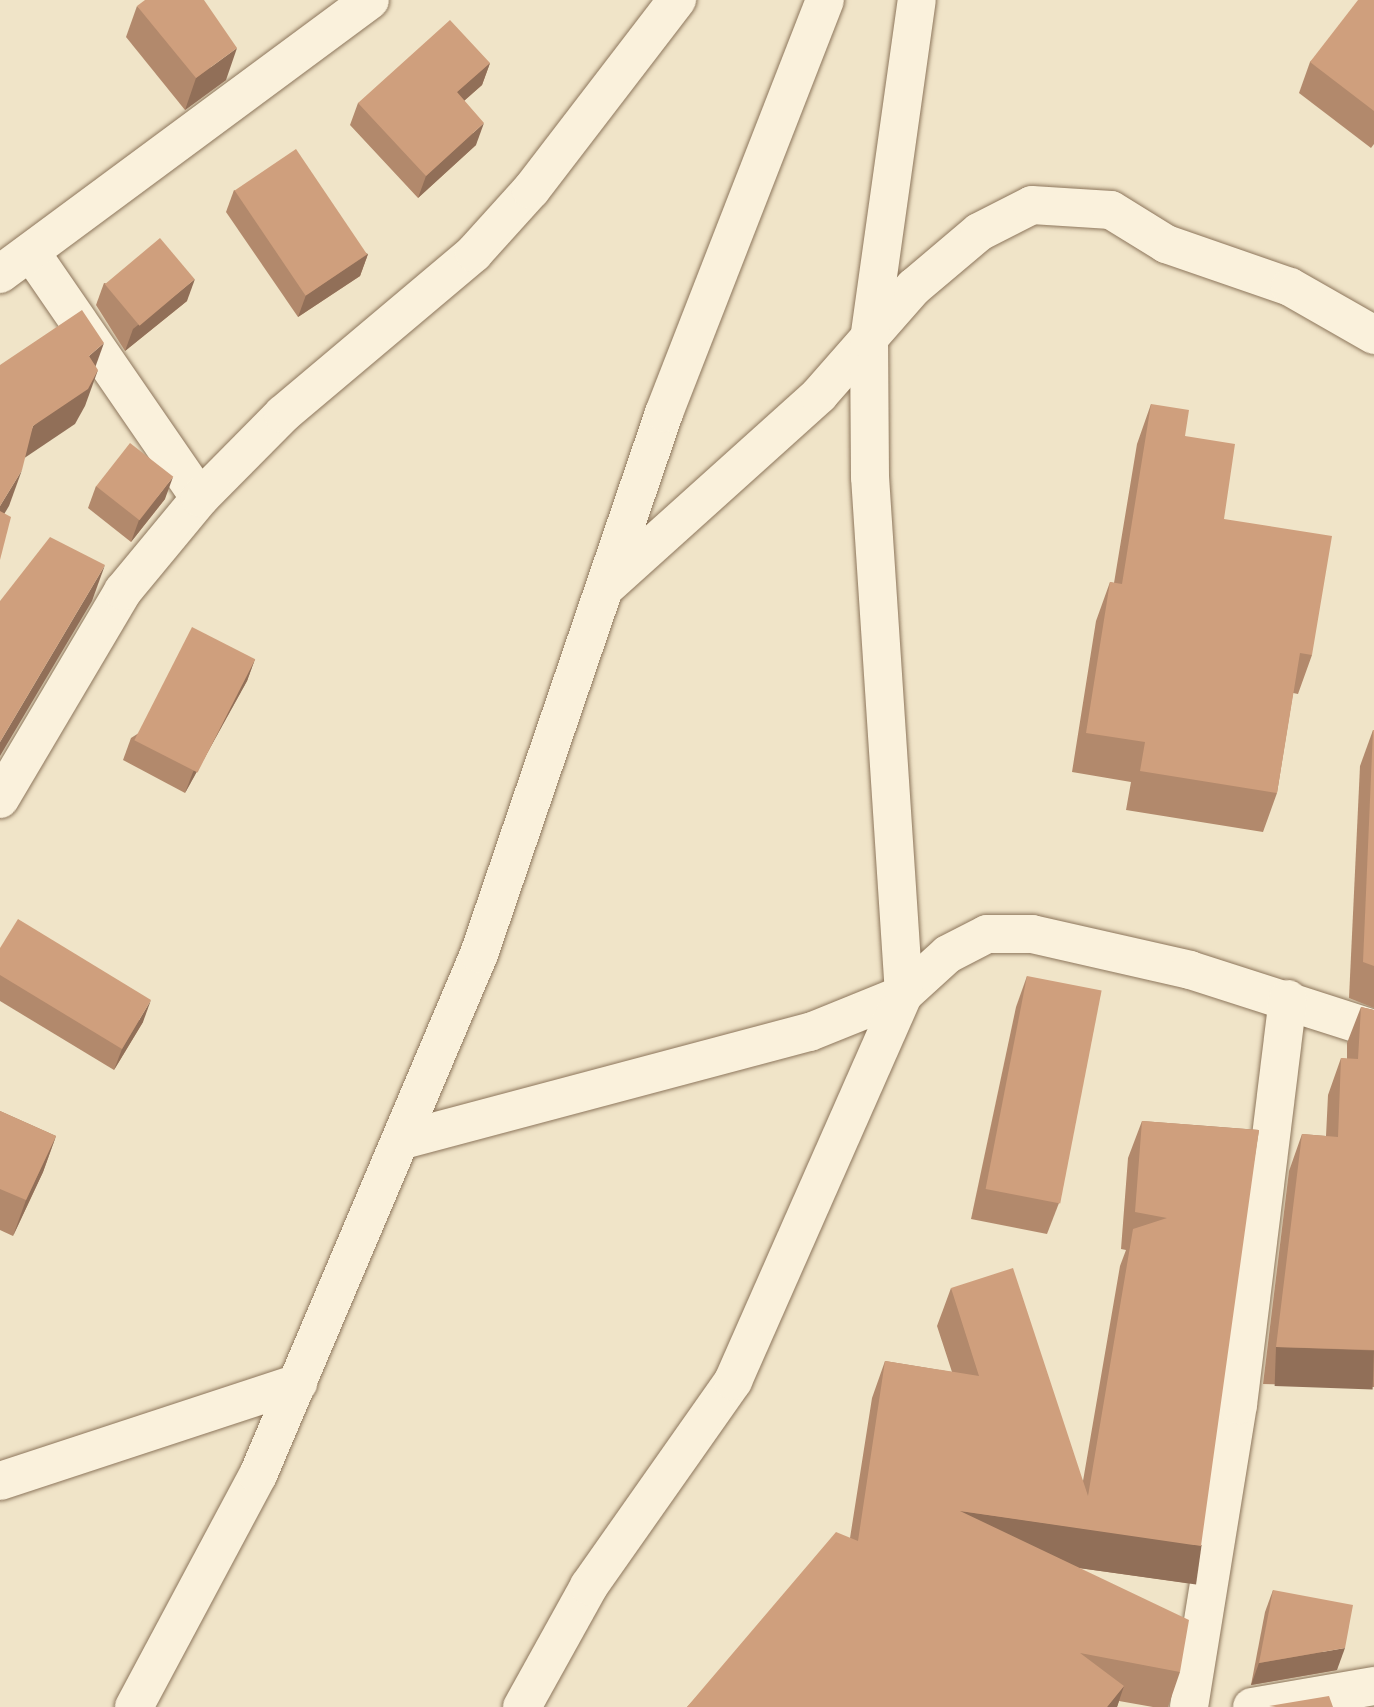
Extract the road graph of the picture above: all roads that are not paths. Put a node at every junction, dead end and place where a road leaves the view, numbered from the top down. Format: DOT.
graph roads {
  1 [pos="370,0"];
  2 [pos="677,0"];
  3 [pos="825,0"];
  4 [pos="917,0"];
  5 [pos="32,254"];
  6 [pos="0,274"];
  7 [pos="1374,335"];
  8 [pos="869,340"];
  9 [pos="200,498"];
  10 [pos="606,587"];
  11 [pos="0,799"];
  12 [pos="904,994"];
  13 [pos="1288,999"];
  14 [pos="1374,1029"];
  15 [pos="403,1140"];
  16 [pos="298,1383"];
  17 [pos="0,1481"];
  18 [pos="1374,1686"];
  19 [pos="1328,1703"];
  20 [pos="134,1707"];
  21 [pos="522,1707"];
  22 [pos="1189,1707"];
  23 [pos="1252,1707"];
  1 -- 5 [label="street"];
  2 -- 9 [label="street"];
  3 -- 10 [label="street"];
  4 -- 8 [label="street"];
  5 -- 6 [label="street"];
  5 -- 9 [label="street"];
  7 -- 8 [label="street"];
  8 -- 10 [label="street"];
  8 -- 12 [label="street"];
  9 -- 11 [label="street"];
  10 -- 15 [label="street"];
  12 -- 13 [label="street"];
  12 -- 15 [label="street"];
  12 -- 21 [label="street"];
  13 -- 14 [label="street"];
  13 -- 22 [label="street"];
  15 -- 16 [label="street"];
  16 -- 17 [label="street"];
  16 -- 20 [label="street"];
  18 -- 19 [label="street"];
  19 -- 23 [label="street"];
}
